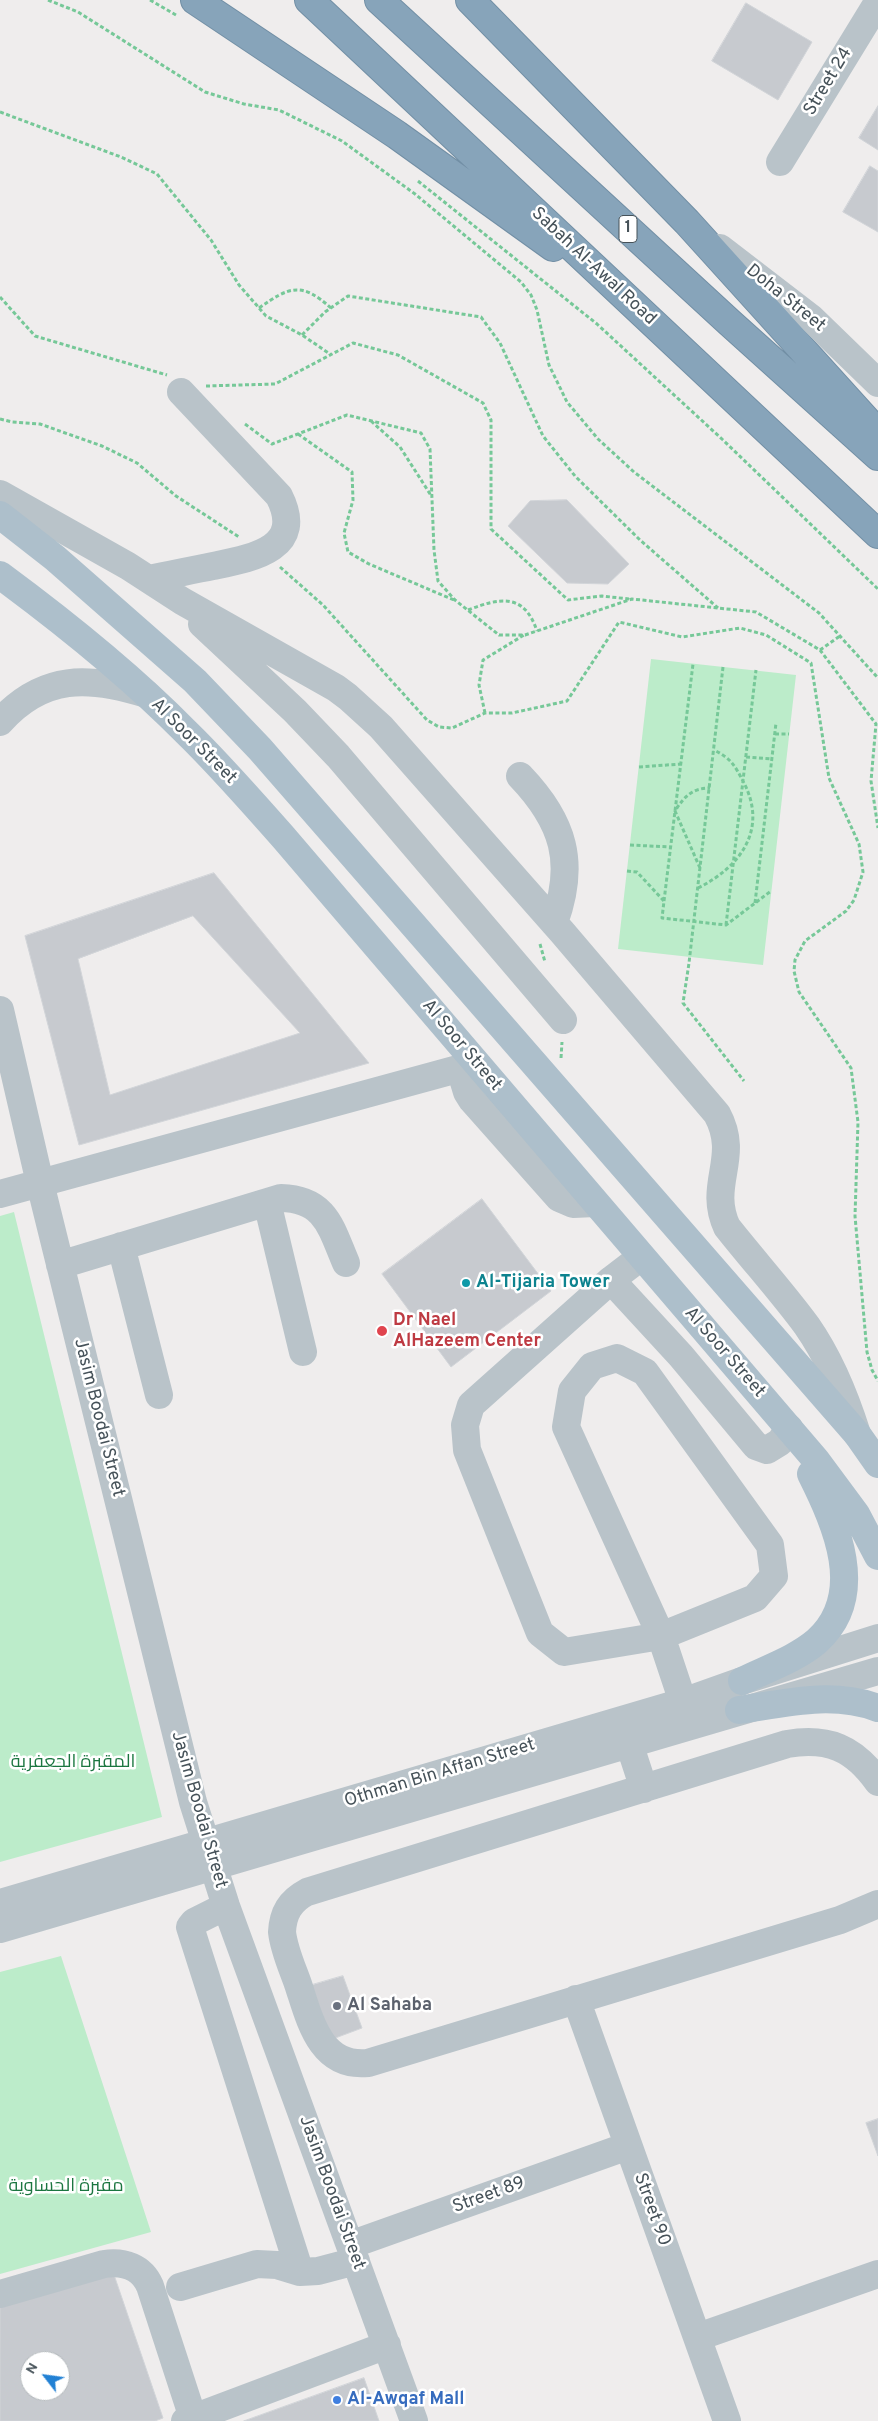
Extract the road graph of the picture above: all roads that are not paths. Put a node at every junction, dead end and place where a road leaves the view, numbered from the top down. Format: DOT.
graph roads {
  1 [pos="308,0"];
  2 [pos="379,0"];
  3 [pos="470,0"];
  4 [pos="878,2"];
  5 [pos="187,9"];
  6 [pos="780,162"];
  7 [pos="687,222"];
  8 [pos="622,294"];
  9 [pos="878,383"];
  10 [pos="186,385"];
  11 [pos="878,433"];
  12 [pos="878,456"];
  13 [pos="0,494"];
  14 [pos="0,515"];
  15 [pos="878,534"];
  16 [pos="0,575"];
  17 [pos="149,579"];
  18 [pos="182,601"];
  19 [pos="146,694"];
  20 [pos="0,722"];
  21 [pos="520,776"];
  22 [pos="552,921"];
  23 [pos="0,1010"];
  24 [pos="554,1010"];
  25 [pos="468,1067"];
  26 [pos="40,1183"];
  27 [pos="0,1194"];
  28 [pos="267,1202"];
  29 [pos="121,1246"];
  30 [pos="641,1257"];
  31 [pos="346,1263"];
  32 [pos="60,1265"];
  33 [pos="611,1280"];
  34 [pos="303,1352"];
  35 [pos="160,1395"];
  36 [pos="789,1428"];
  37 [pos="857,1434"];
  38 [pos="878,1464"];
  39 [pos="878,1556"];
  40 [pos="661,1636"];
  41 [pos="878,1638"];
  42 [pos="878,1671"];
  43 [pos="742,1681"];
  44 [pos="683,1702"];
  45 [pos="878,1708"];
  46 [pos="739,1710"];
  47 [pos="629,1743"];
  48 [pos="878,1782"];
  49 [pos="644,1789"];
  50 [pos="210,1855"];
  51 [pos="0,1903"];
  52 [pos="878,1904"];
  53 [pos="226,1906"];
  54 [pos="0,1929"];
  55 [pos="576,1999"];
  56 [pos="628,2146"];
  57 [pos="353,2253"];
  58 [pos="300,2272"];
  59 [pos="878,2274"];
  60 [pos="180,2287"];
  61 [pos="0,2294"];
  62 [pos="698,2337"];
  63 [pos="387,2346"];
  64 [pos="189,2419"];
  65 [pos="414,2421"];
  66 [pos="727,2421"];
  1 -- 8 [label="highway, Sabah Al-Awal Road"];
  2 -- 12 [label="highway, 1"];
  3 -- 7 [label="highway"];
  4 -- 6 [label="street, Street 24"];
  5 -- 8 [label="highway"];
  7 -- 9 [label="street, Doha Street"];
  7 -- 11 [label="highway"];
  8 -- 15 [label="highway, Sabah Al-Awal Road"];
  10 -- 17 [label="street"];
  13 -- 17 [label="street"];
  14 -- 37 [label="main road"];
  16 -- 19 [label="main road, Al Soor Street"];
  17 -- 18 [label="street"];
  18 -- 22 [label="street"];
  18 -- 24 [label="street"];
  19 -- 20 [label="street"];
  19 -- 25 [label="main road, Al Soor Street"];
  21 -- 22 [label="street"];
  22 -- 37 [label="street"];
  23 -- 26 [label="street, Jasim Boodai Street"];
  25 -- 26 [label="street"];
  25 -- 30 [label="main road, Al Soor Street"];
  26 -- 27 [label="street"];
  26 -- 32 [label="street, Jasim Boodai Street"];
  28 -- 29 [label="street"];
  28 -- 31 [label="street"];
  28 -- 34 [label="street"];
  29 -- 32 [label="street"];
  29 -- 35 [label="street"];
  30 -- 33 [label="street"];
  30 -- 36 [label="main road, Al Soor Street"];
  32 -- 50 [label="street, Jasim Boodai Street"];
  33 -- 36 [label="street"];
  33 -- 40 [label="street"];
  36 -- 39 [label="main road, Al Soor Street"];
  36 -- 43 [label="main road"];
  37 -- 38 [label="main road"];
  40 -- 40 [label="street"];
  40 -- 44 [label="street"];
  41 -- 43 [label="street, Othman Bin Affan Street"];
  42 -- 46 [label="street, Othman Bin Affan Street"];
  43 -- 44 [label="street, Othman Bin Affan Street"];
  44 -- 50 [label="street, Othman Bin Affan Street"];
  45 -- 46 [label="main road"];
  46 -- 47 [label="street, Othman Bin Affan Street"];
  47 -- 49 [label="street"];
  47 -- 50 [label="street, Othman Bin Affan Street"];
  48 -- 49 [label="street"];
  49 -- 55 [label="street"];
  50 -- 51 [label="street, Othman Bin Affan Street"];
  50 -- 53 [label="street, Jasim Boodai Street"];
  50 -- 54 [label="street, Othman Bin Affan Street"];
  52 -- 55 [label="street"];
  53 -- 57 [label="street, Jasim Boodai Street"];
  53 -- 58 [label="street"];
  55 -- 56 [label="street, Street 90"];
  56 -- 57 [label="street, Street 89"];
  56 -- 62 [label="street, Street 90"];
  57 -- 58 [label="street, Street 89"];
  57 -- 63 [label="street, Jasim Boodai Street"];
  58 -- 60 [label="street"];
  59 -- 62 [label="street"];
  61 -- 64 [label="street"];
  62 -- 66 [label="street, Street 90"];
  63 -- 64 [label="street"];
  63 -- 65 [label="street, Jasim Boodai Street"];
}
